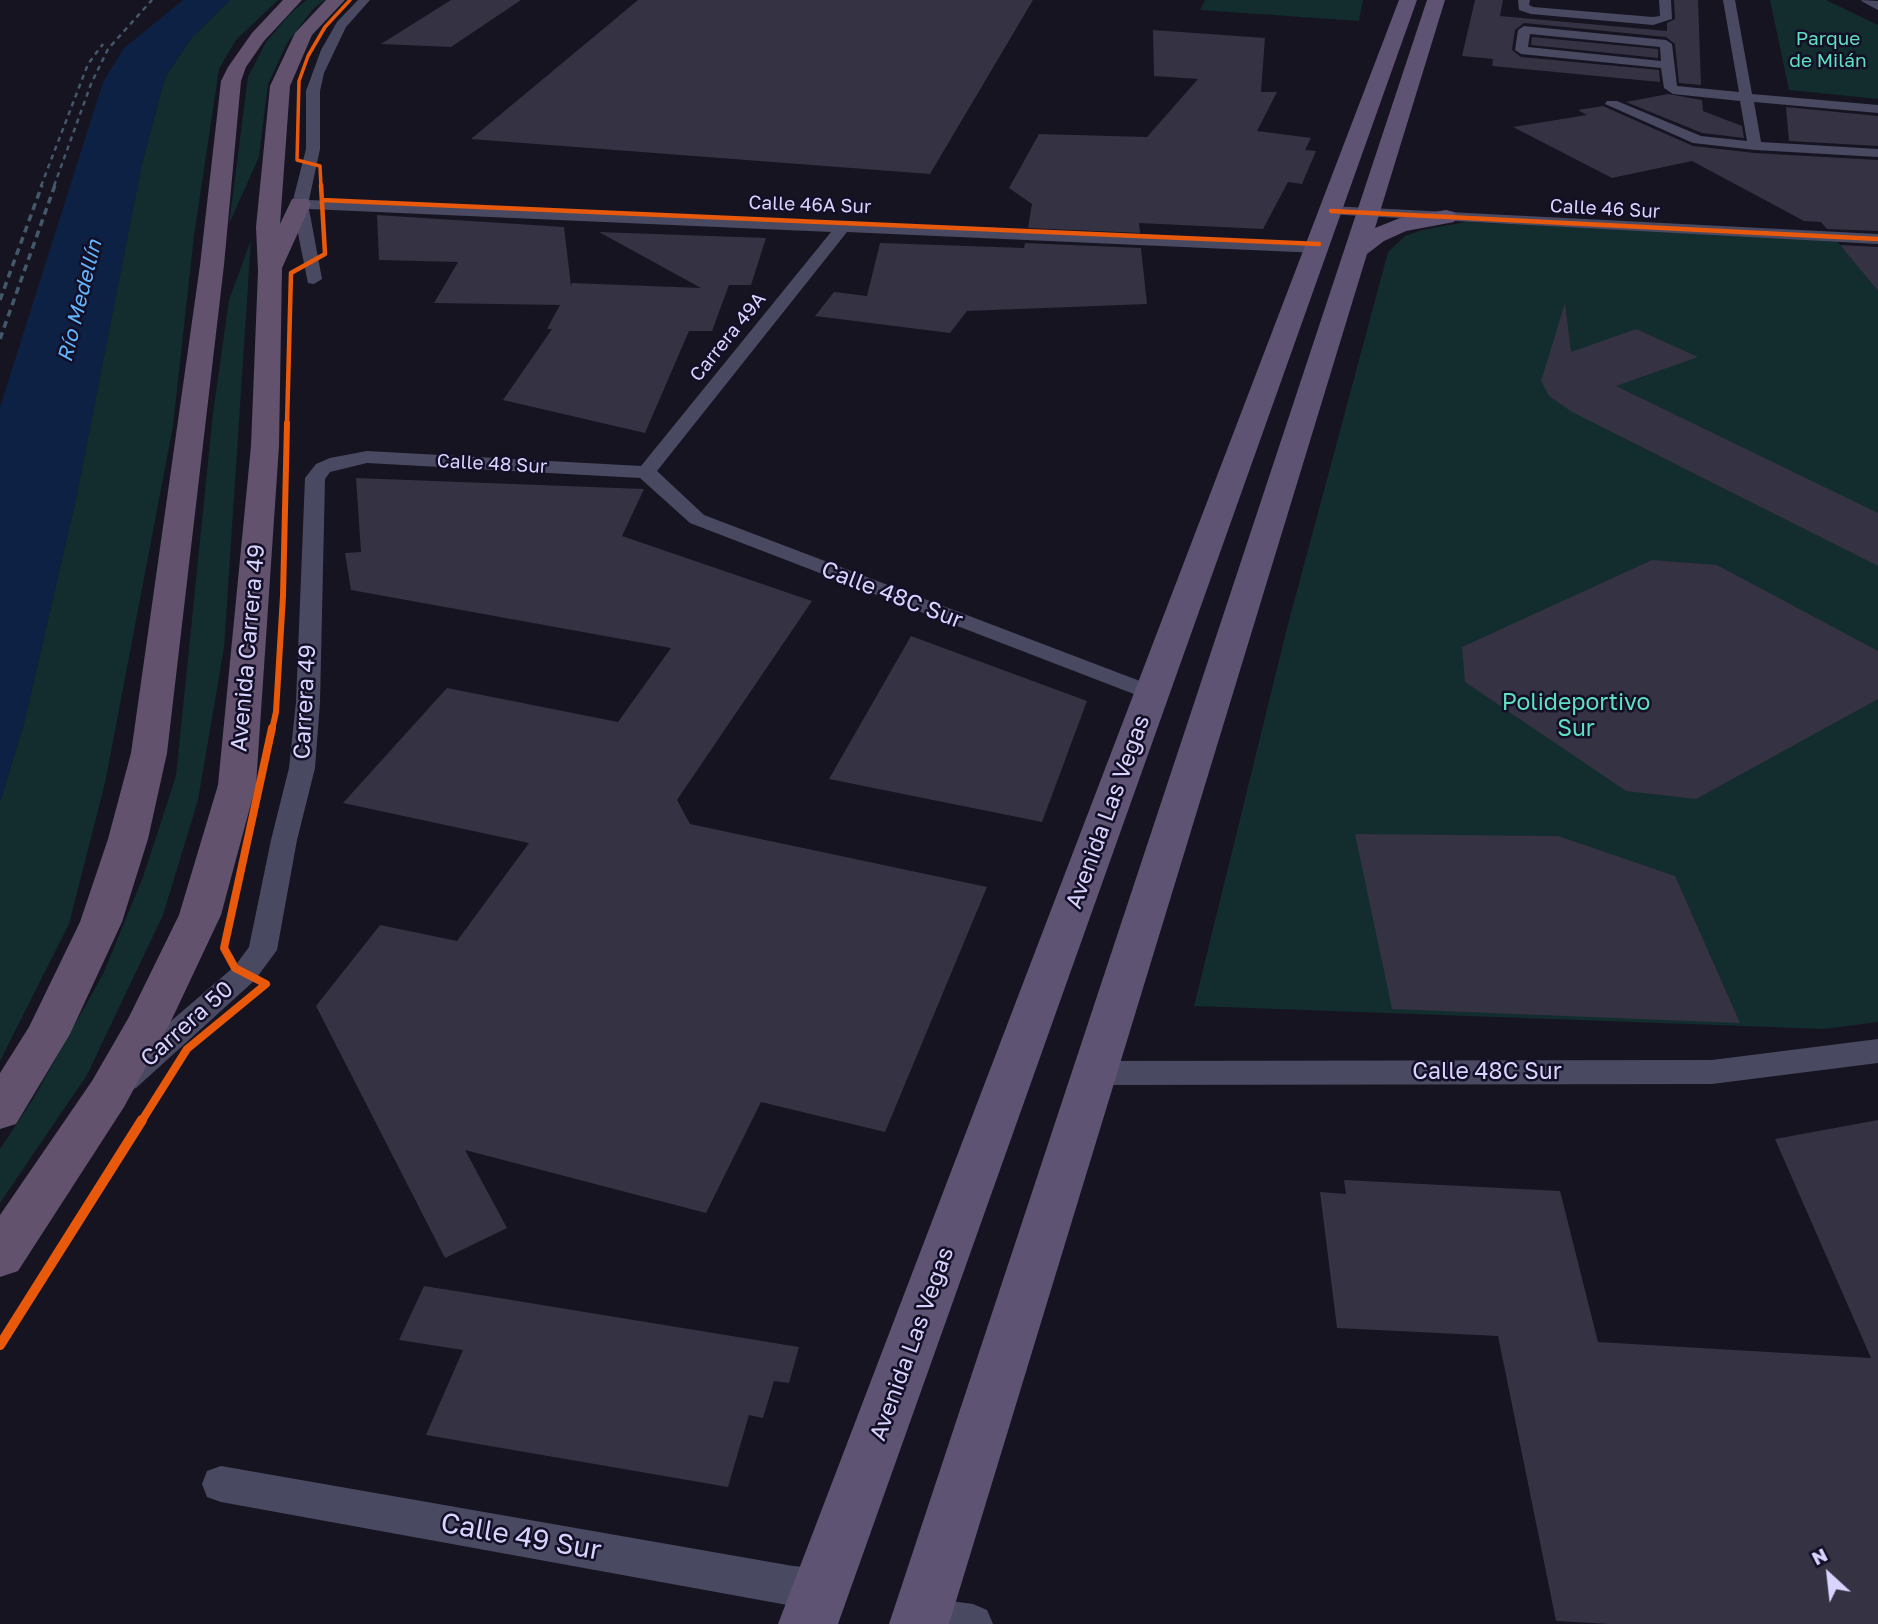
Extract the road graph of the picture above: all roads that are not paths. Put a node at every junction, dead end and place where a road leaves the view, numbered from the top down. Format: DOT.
graph roads {
  1 [pos="293,0"];
  2 [pos="336,0"];
  3 [pos="364,0"];
  4 [pos="1408,0"];
  5 [pos="1436,0"];
  6 [pos="1524,0"];
  7 [pos="1665,0"];
  8 [pos="1729,0"];
  9 [pos="1867,0"];
  10 [pos="1878,6"];
  11 [pos="1666,65"];
  12 [pos="1745,98"];
  13 [pos="1612,104"];
  14 [pos="1878,109"];
  15 [pos="1755,146"];
  16 [pos="1878,153"];
  17 [pos="271,174"];
  18 [pos="300,204"];
  19 [pos="1439,213"];
  20 [pos="1352,215"];
  21 [pos="843,227"];
  22 [pos="1878,231"];
  23 [pos="1878,239"];
  24 [pos="212,265"];
  25 [pos="270,271"];
  26 [pos="314,279"];
  27 [pos="337,462"];
  28 [pos="646,472"];
  29 [pos="1152,694"];
  30 [pos="263,950"];
  31 [pos="1878,1051"];
  32 [pos="1095,1073"];
  33 [pos="108,1094"];
  34 [pos="0,1111"];
  35 [pos="0,1256"];
  36 [pos="221,1483"];
  37 [pos="814,1606"];
  38 [pos="938,1622"];
  1 -- 24 [label="highway"];
  2 -- 17 [label="highway, Avenida Carrera 49"];
  3 -- 18 [label="street"];
  4 -- 20 [label="main road, Avenida Las Vegas"];
  5 -- 20 [label="main road, Avenida Las Vegas"];
  6 -- 7 [label="street"];
  8 -- 12 [label="street"];
  9 -- 10 [label="street"];
  11 -- 11 [label="street"];
  11 -- 12 [label="street"];
  12 -- 14 [label="street"];
  12 -- 15 [label="street"];
  13 -- 15 [label="street"];
  15 -- 16 [label="street"];
  17 -- 24 [label="highway"];
  17 -- 25 [label="highway, Avenida Carrera 49"];
  18 -- 21 [label="street, Calle 46A Sur"];
  18 -- 25 [label="highway"];
  18 -- 26 [label="street"];
  19 -- 20 [label="street, Calle 46 Sur"];
  19 -- 20 [label="main road"];
  19 -- 20 [label="main road"];
  19 -- 22 [label="street, Calle 46 Sur"];
  19 -- 23 [label="street, Calle 46 Sur"];
  20 -- 21 [label="street, Calle 46A Sur"];
  20 -- 29 [label="main road, Avenida Las Vegas"];
  20 -- 32 [label="main road, Avenida Las Vegas"];
  21 -- 28 [label="street, Carrera 49A"];
  24 -- 34 [label="highway"];
  25 -- 33 [label="highway, Avenida Carrera 49"];
  27 -- 28 [label="street, Calle 48 Sur"];
  27 -- 30 [label="street, Carrera 49"];
  28 -- 29 [label="street, Calle 48C Sur"];
  29 -- 37 [label="main road, Avenida Las Vegas"];
  30 -- 33 [label="street, Carrera 50"];
  31 -- 32 [label="street, Calle 48C Sur"];
  32 -- 38 [label="main road, Avenida Las Vegas"];
  33 -- 35 [label="highway, Avenida Carrera 49"];
  36 -- 37 [label="street, Calle 49 Sur"];
}
